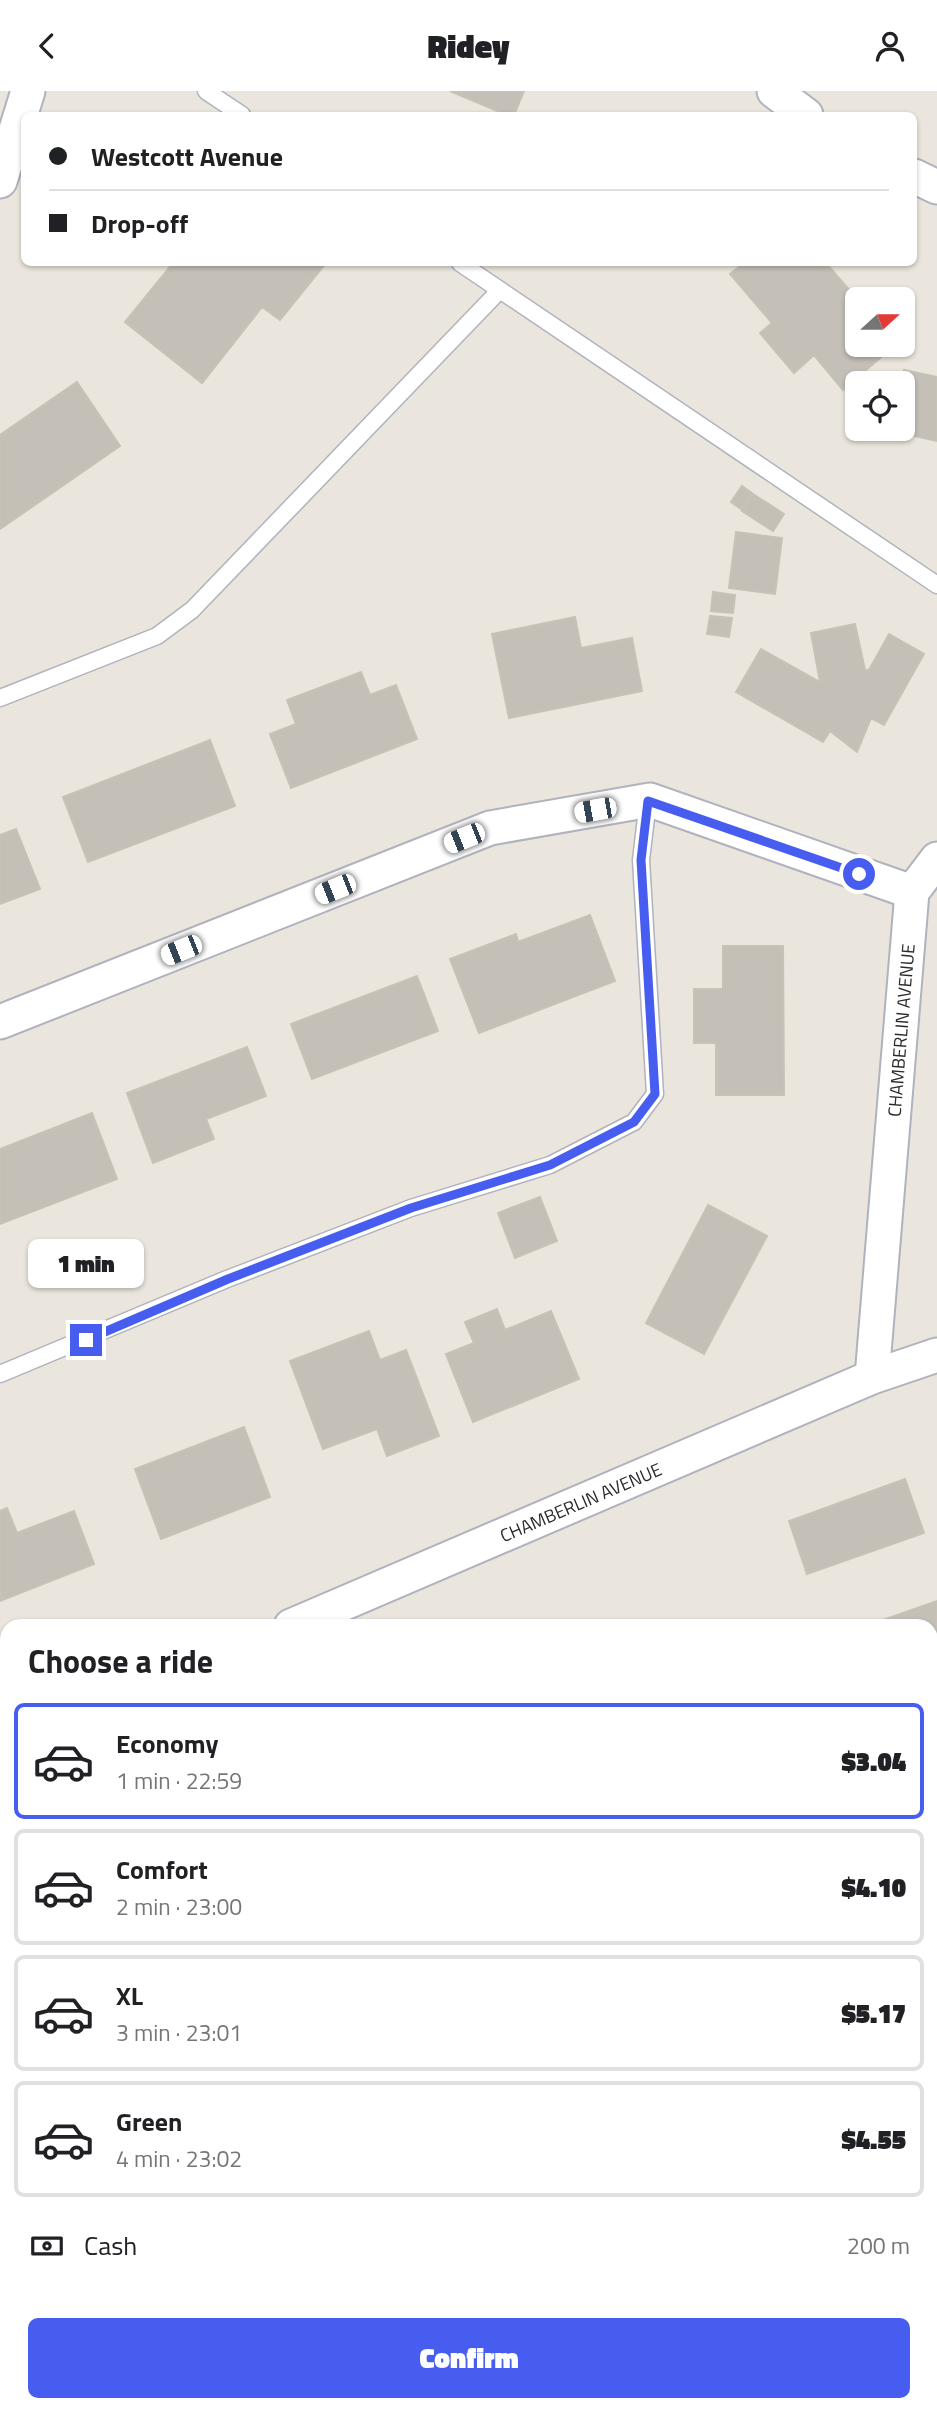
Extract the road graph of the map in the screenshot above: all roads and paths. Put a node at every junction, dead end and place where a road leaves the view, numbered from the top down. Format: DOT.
graph roads {
  1 [pos="28,91"];
  2 [pos="205,91"];
  3 [pos="774,91"];
  4 [pos="21,112"];
  5 [pos="237,112"];
  6 [pos="802,112"];
  7 [pos="21,114"];
  8 [pos="917,177"];
  9 [pos="0,181"];
  10 [pos="937,187"];
  11 [pos="465,266"];
  12 [pos="500,289"];
  13 [pos="937,585"];
  14 [pos="0,698"];
  15 [pos="648,801"];
  16 [pos="937,859"];
  17 [pos="912,892"];
  18 [pos="0,1022"];
  19 [pos="937,1355"];
  20 [pos="0,1374"];
  21 [pos="872,1377"];
  22 [pos="307,1619"];
  1 -- 4 [label="street"];
  2 -- 5 [label="lane"];
  3 -- 6 [label="street"];
  7 -- 9 [label="street"];
  8 -- 10 [label="street"];
  11 -- 12 [label="lane"];
  12 -- 13 [label="lane"];
  12 -- 14 [label="lane"];
  15 -- 17 [label="street"];
  15 -- 18 [label="street"];
  15 -- 20 [label="lane"];
  16 -- 17 [label="street"];
  17 -- 21 [label="street, CHAMBERLIN AVENUE"];
  19 -- 21 [label="street, CHAMBERLIN AVENUE"];
  21 -- 22 [label="street, CHAMBERLIN AVENUE"];
}
